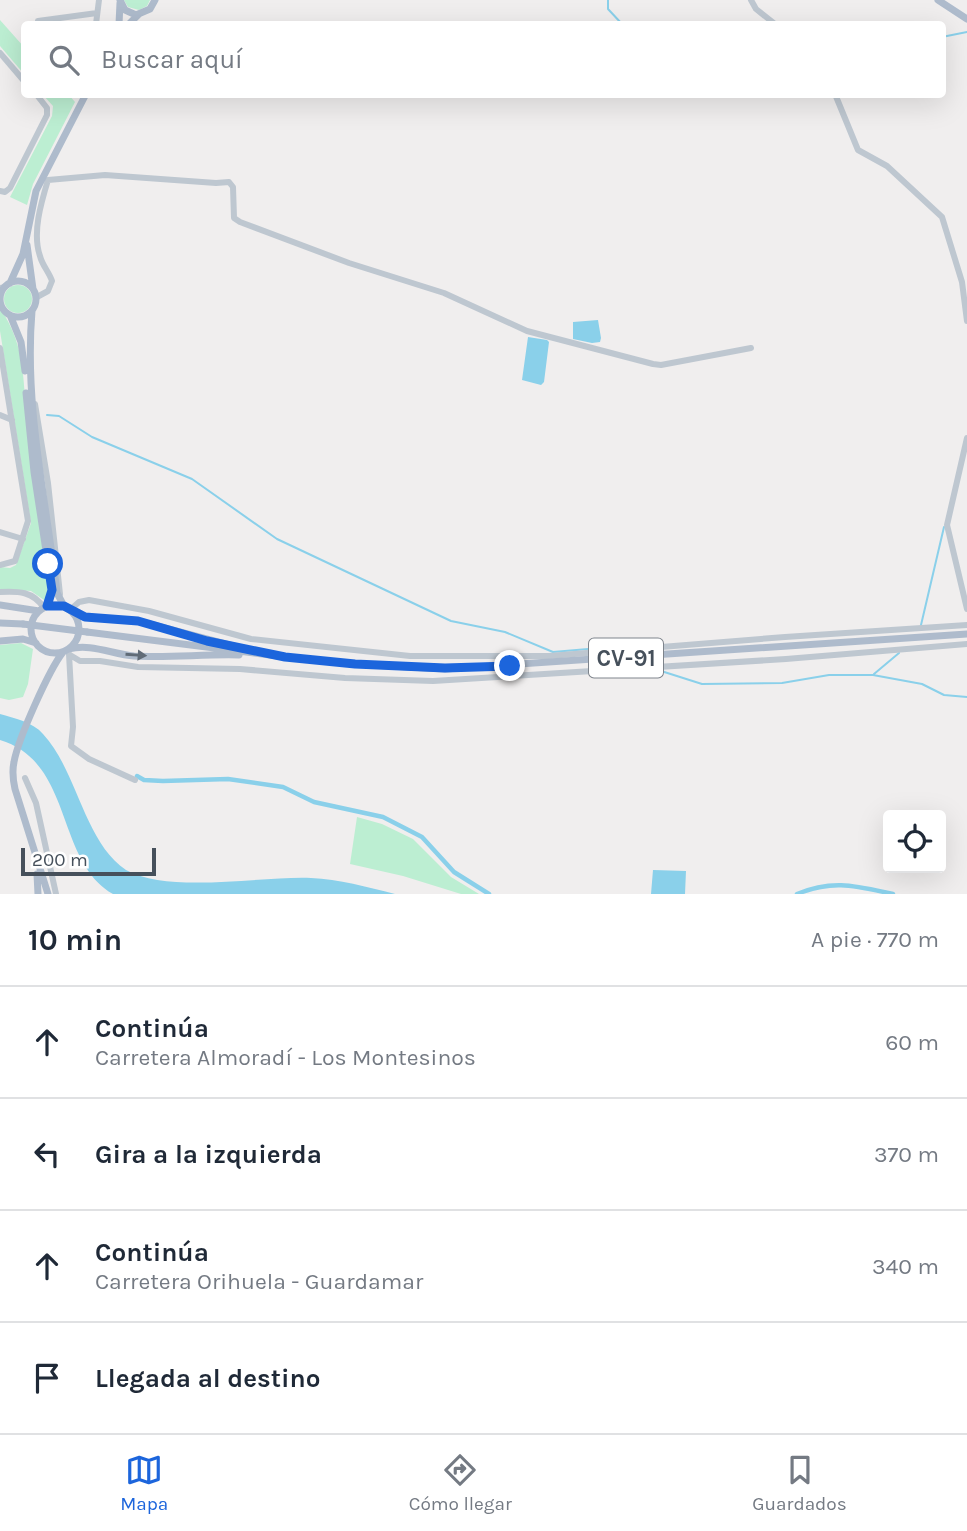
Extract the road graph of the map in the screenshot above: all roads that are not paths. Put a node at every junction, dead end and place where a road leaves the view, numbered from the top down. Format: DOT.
graph roads {
  1 [pos="99,0"];
  2 [pos="155,0"];
  3 [pos="751,0"];
  4 [pos="938,0"];
  5 [pos="120,1"];
  6 [pos="97,13"];
  7 [pos="139,14"];
  8 [pos="967,19"];
  9 [pos="38,21"];
  10 [pos="96,21"];
  11 [pos="119,21"];
  12 [pos="132,21"];
  13 [pos="771,21"];
  14 [pos="0,52"];
  15 [pos="21,77"];
  16 [pos="39,98"];
  17 [pos="84,98"];
  18 [pos="837,98"];
  19 [pos="2,191"];
  20 [pos="27,234"];
  21 [pos="5,286"];
  22 [pos="33,289"];
  23 [pos="37,298"];
  24 [pos="0,301"];
  25 [pos="32,311"];
  26 [pos="10,315"];
  27 [pos="967,321"];
  28 [pos="0,348"];
  29 [pos="751,348"];
  30 [pos="3,374"];
  31 [pos="0,415"];
  32 [pos="12,419"];
  33 [pos="967,438"];
  34 [pos="0,532"];
  35 [pos="23,539"];
  36 [pos="0,565"];
  37 [pos="0,592"];
  38 [pos="0,605"];
  39 [pos="67,607"];
  40 [pos="43,608"];
  41 [pos="967,609"];
  42 [pos="0,623"];
  43 [pos="967,625"];
  44 [pos="967,634"];
  45 [pos="0,641"];
  46 [pos="36,643"];
  47 [pos="967,644"];
  48 [pos="43,650"];
  49 [pos="67,651"];
  50 [pos="285,657"];
  51 [pos="49,676"];
  52 [pos="25,778"];
  53 [pos="135,780"];
  54 [pos="37,863"];
  55 [pos="38,894"];
  56 [pos="48,894"];
  57 [pos="56,894"];
  1 -- 6 [label="street"];
  2 -- 7 [label="main road"];
  3 -- 13 [label="street"];
  4 -- 8 [label="main road"];
  5 -- 7 [label="main road"];
  5 -- 11 [label="main road"];
  6 -- 9 [label="street"];
  6 -- 10 [label="street"];
  7 -- 12 [label="main road"];
  14 -- 15 [label="street"];
  16 -- 19 [label="street"];
  17 -- 20 [label="main road"];
  18 -- 27 [label="street"];
  20 -- 21 [label="main road"];
  20 -- 22 [label="main road"];
  21 -- 22 [label="main road"];
  21 -- 24 [label="main road"];
  22 -- 23 [label="main road"];
  23 -- 25 [label="main road"];
  23 -- 29 [label="street"];
  24 -- 26 [label="main road"];
  25 -- 26 [label="main road"];
  25 -- 39 [label="main road"];
  26 -- 40 [label="main road"];
  28 -- 30 [label="street"];
  30 -- 32 [label="street"];
  31 -- 32 [label="street"];
  32 -- 35 [label="street"];
  33 -- 41 [label="street"];
  34 -- 35 [label="street"];
  35 -- 36 [label="street"];
  37 -- 40 [label="street"];
  38 -- 40 [label="main road"];
  39 -- 40 [label="main road"];
  39 -- 43 [label="street"];
  39 -- 49 [label="main road"];
  39 -- 50 [label="main road"];
  40 -- 46 [label="main road"];
  42 -- 50 [label="main road, CV-91, bridge"];
  44 -- 50 [label="main road, CV-91"];
  45 -- 46 [label="main road"];
  46 -- 48 [label="main road"];
  47 -- 49 [label="street"];
  48 -- 49 [label="main road"];
  48 -- 51 [label="main road"];
  49 -- 50 [label="main road, one-way"];
  49 -- 51 [label="main road"];
  49 -- 53 [label="street"];
  51 -- 54 [label="main road"];
  52 -- 57 [label="street"];
  54 -- 55 [label="main road"];
  54 -- 56 [label="main road"];
}
